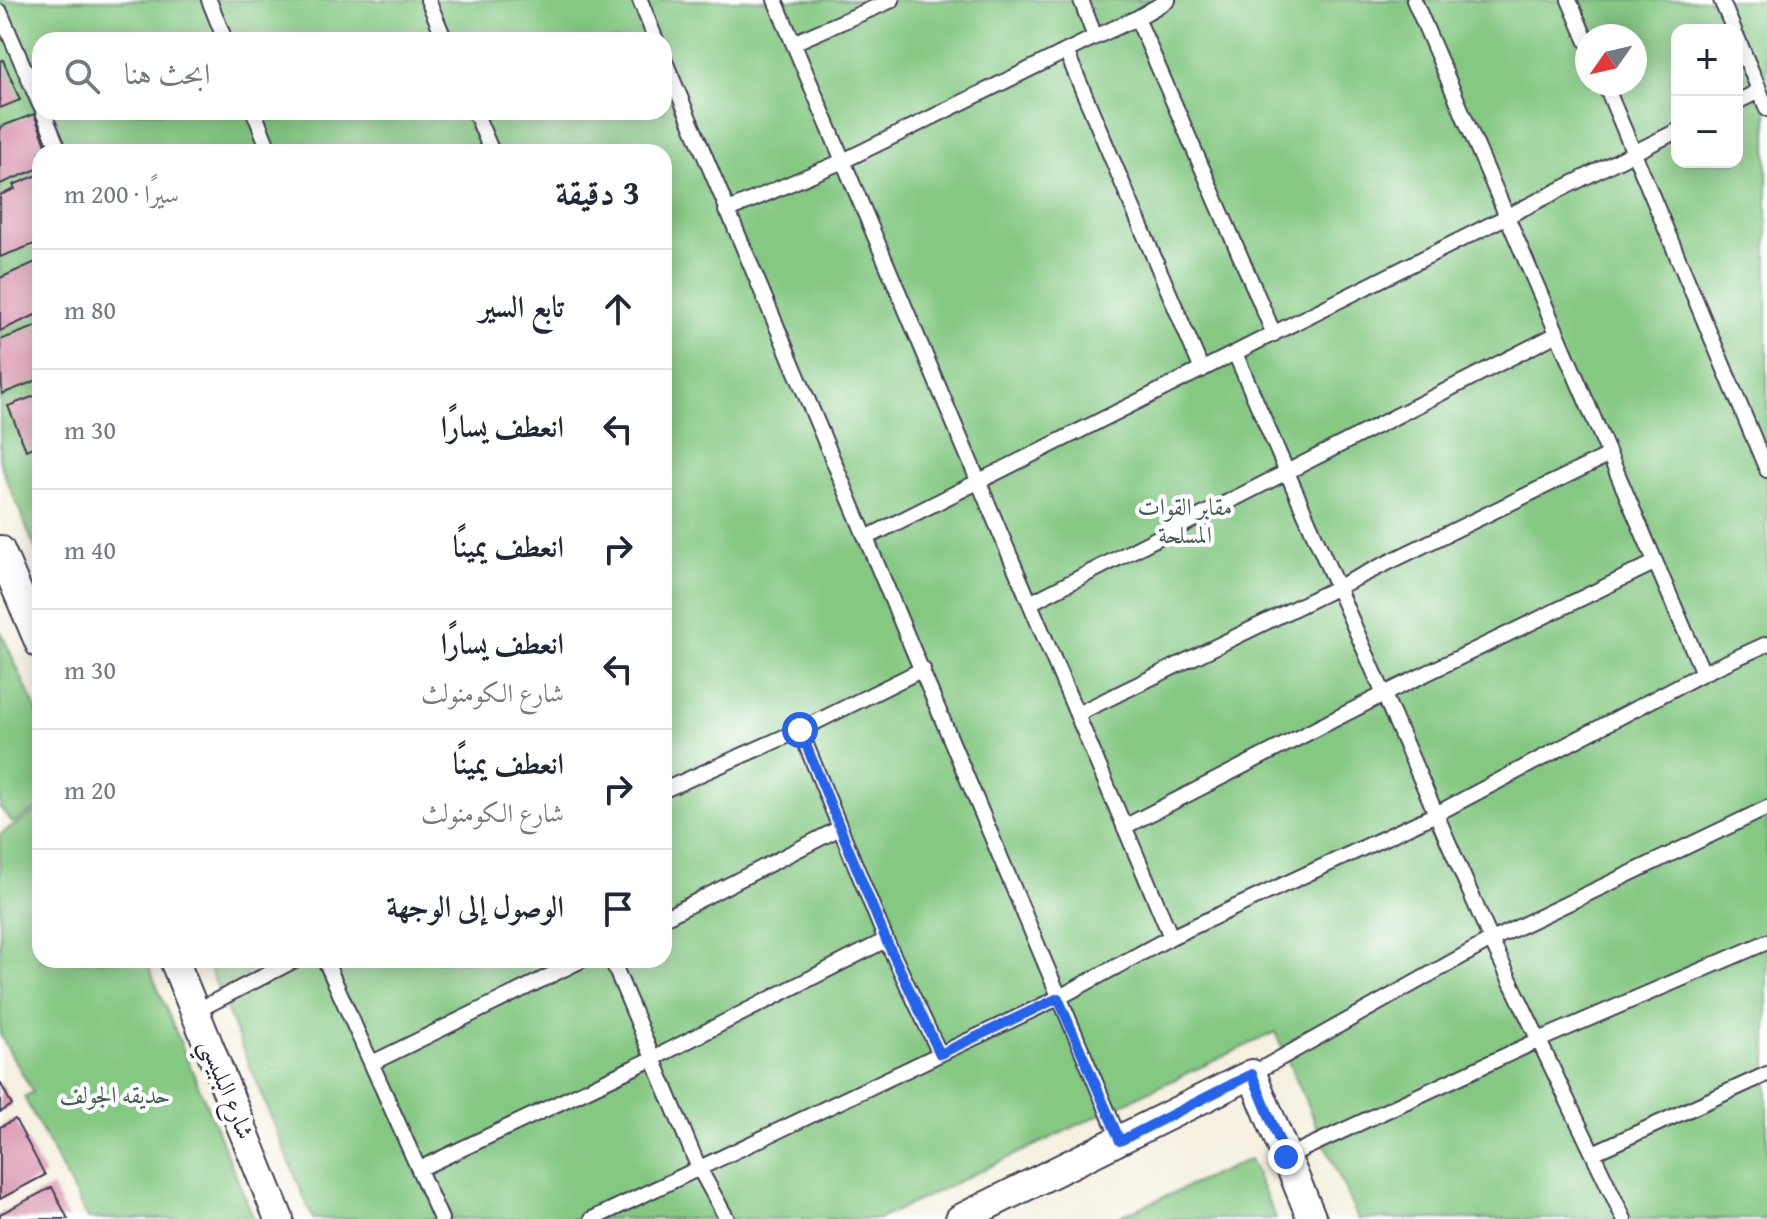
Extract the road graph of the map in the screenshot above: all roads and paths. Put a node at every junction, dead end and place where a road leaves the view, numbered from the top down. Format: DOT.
graph roads {
  1 [pos="209,0"];
  2 [pos="428,0"];
  3 [pos="640,0"];
  4 [pos="775,0"];
  5 [pos="892,0"];
  6 [pos="1081,0"];
  7 [pos="1168,0"];
  8 [pos="1414,0"];
  9 [pos="1569,0"];
  10 [pos="1721,0"];
  11 [pos="0,12"];
  12 [pos="1137,18"];
  13 [pos="1579,24"];
  14 [pos="1731,24"];
  15 [pos="222,32"];
  16 [pos="442,32"];
  17 [pos="653,32"];
  18 [pos="1095,37"];
  19 [pos="793,43"];
  20 [pos="1066,51"];
  21 [pos="1743,52"];
  22 [pos="672,79"];
  23 [pos="32,86"];
  24 [pos="1759,91"];
  25 [pos="1610,96"];
  26 [pos="1743,99"];
  27 [pos="1767,109"];
  28 [pos="46,120"];
  29 [pos="257,120"];
  30 [pos="478,120"];
  31 [pos="1671,134"];
  32 [pos="57,144"];
  33 [pos="267,144"];
  34 [pos="489,144"];
  35 [pos="1634,152"];
  36 [pos="843,161"];
  37 [pos="726,211"];
  38 [pos="1508,216"];
  39 [pos="1274,334"];
  40 [pos="1557,334"];
  41 [pos="1235,353"];
  42 [pos="1202,370"];
  43 [pos="1609,455"];
  44 [pos="1767,470"];
  45 [pos="1288,474"];
  46 [pos="978,482"];
  47 [pos="866,538"];
  48 [pos="0,550"];
  49 [pos="1654,563"];
  50 [pos="1337,587"];
  51 [pos="1030,603"];
  52 [pos="32,625"];
  53 [pos="1767,644"];
  54 [pos="923,669"];
  55 [pos="1703,673"];
  56 [pos="1384,694"];
  57 [pos="1077,714"];
  58 [pos="800,730"];
  59 [pos="672,786"];
  60 [pos="1767,808"];
  61 [pos="1436,814"];
  62 [pos="1124,827"];
  63 [pos="840,828"];
  64 [pos="672,914"];
  65 [pos="1171,937"];
  66 [pos="886,940"];
  67 [pos="1491,940"];
  68 [pos="1767,942"];
  69 [pos="177,968"];
  70 [pos="279,968"];
  71 [pos="329,968"];
  72 [pos="566,968"];
  73 [pos="615,968"];
  74 [pos="1058,998"];
  75 [pos="196,1011"];
  76 [pos="1539,1040"];
  77 [pos="940,1054"];
  78 [pos="654,1058"];
  79 [pos="372,1063"];
  80 [pos="1252,1074"];
  81 [pos="1767,1074"];
  82 [pos="1120,1141"];
  83 [pos="1593,1153"];
  84 [pos="1286,1157"];
  85 [pos="698,1166"];
  86 [pos="419,1169"];
  87 [pos="279,1219"];
  88 [pos="441,1219"];
  89 [pos="592,1219"];
  90 [pos="727,1219"];
  91 [pos="960,1219"];
  92 [pos="1312,1219"];
  93 [pos="1624,1219"];
  1 -- 15 [label="lane"];
  2 -- 16 [label="lane"];
  3 -- 17 [label="lane"];
  4 -- 19 [label="lane"];
  5 -- 19 [label="lane"];
  6 -- 18 [label="lane"];
  7 -- 12 [label="lane"];
  8 -- 38 [label="lane"];
  9 -- 13 [label="lane"];
  10 -- 14 [label="lane"];
  11 -- 23 [label="lane"];
  12 -- 18 [label="lane"];
  12 -- 39 [label="lane"];
  18 -- 20 [label="lane"];
  19 -- 36 [label="lane"];
  20 -- 36 [label="lane"];
  20 -- 42 [label="lane"];
  21 -- 24 [label="lane"];
  22 -- 37 [label="lane"];
  24 -- 26 [label="lane"];
  24 -- 27 [label="lane"];
  25 -- 35 [label="lane"];
  28 -- 32 [label="lane"];
  29 -- 33 [label="lane"];
  30 -- 34 [label="lane"];
  31 -- 35 [label="lane"];
  35 -- 38 [label="lane"];
  35 -- 44 [label="lane"];
  36 -- 37 [label="lane"];
  36 -- 46 [label="lane"];
  37 -- 47 [label="lane"];
  38 -- 39 [label="lane"];
  38 -- 40 [label="lane"];
  39 -- 41 [label="lane"];
  40 -- 43 [label="lane"];
  40 -- 45 [label="lane"];
  41 -- 42 [label="lane"];
  41 -- 45 [label="lane"];
  42 -- 46 [label="lane"];
  43 -- 49 [label="lane"];
  43 -- 50 [label="lane"];
  45 -- 50 [label="lane"];
  45 -- 51 [label="lane"];
  46 -- 47 [label="lane"];
  46 -- 51 [label="lane"];
  47 -- 54 [label="lane"];
  48 -- 52 [label="street"];
  49 -- 55 [label="lane"];
  49 -- 56 [label="lane"];
  50 -- 56 [label="lane"];
  50 -- 57 [label="lane"];
  51 -- 57 [label="lane"];
  53 -- 55 [label="lane"];
  54 -- 58 [label="lane"];
  54 -- 74 [label="lane"];
  55 -- 61 [label="lane"];
  56 -- 61 [label="lane"];
  56 -- 62 [label="lane"];
  57 -- 62 [label="lane"];
  58 -- 59 [label="lane"];
  58 -- 63 [label="lane"];
  60 -- 67 [label="lane"];
  61 -- 65 [label="lane"];
  61 -- 67 [label="lane"];
  62 -- 65 [label="lane"];
  63 -- 64 [label="lane"];
  63 -- 66 [label="lane"];
  65 -- 74 [label="lane"];
  66 -- 77 [label="lane"];
  66 -- 78 [label="lane"];
  67 -- 76 [label="lane"];
  67 -- 80 [label="lane"];
  68 -- 76 [label="lane"];
  69 -- 75 [label="street, شارع البلبيسي"];
  70 -- 75 [label="lane"];
  71 -- 79 [label="lane"];
  72 -- 79 [label="lane"];
  73 -- 78 [label="lane"];
  74 -- 77 [label="lane"];
  74 -- 82 [label="lane"];
  75 -- 87 [label="street, شارع البلبيسي"];
  76 -- 83 [label="lane"];
  76 -- 84 [label="lane"];
  77 -- 85 [label="lane"];
  78 -- 85 [label="lane"];
  78 -- 86 [label="lane"];
  79 -- 86 [label="lane"];
  80 -- 82 [label="street"];
  80 -- 84 [label="street"];
  81 -- 83 [label="lane"];
  82 -- 91 [label="street"];
  83 -- 93 [label="lane"];
  84 -- 92 [label="street"];
  85 -- 89 [label="lane"];
  85 -- 90 [label="lane"];
  86 -- 88 [label="lane"];
}
